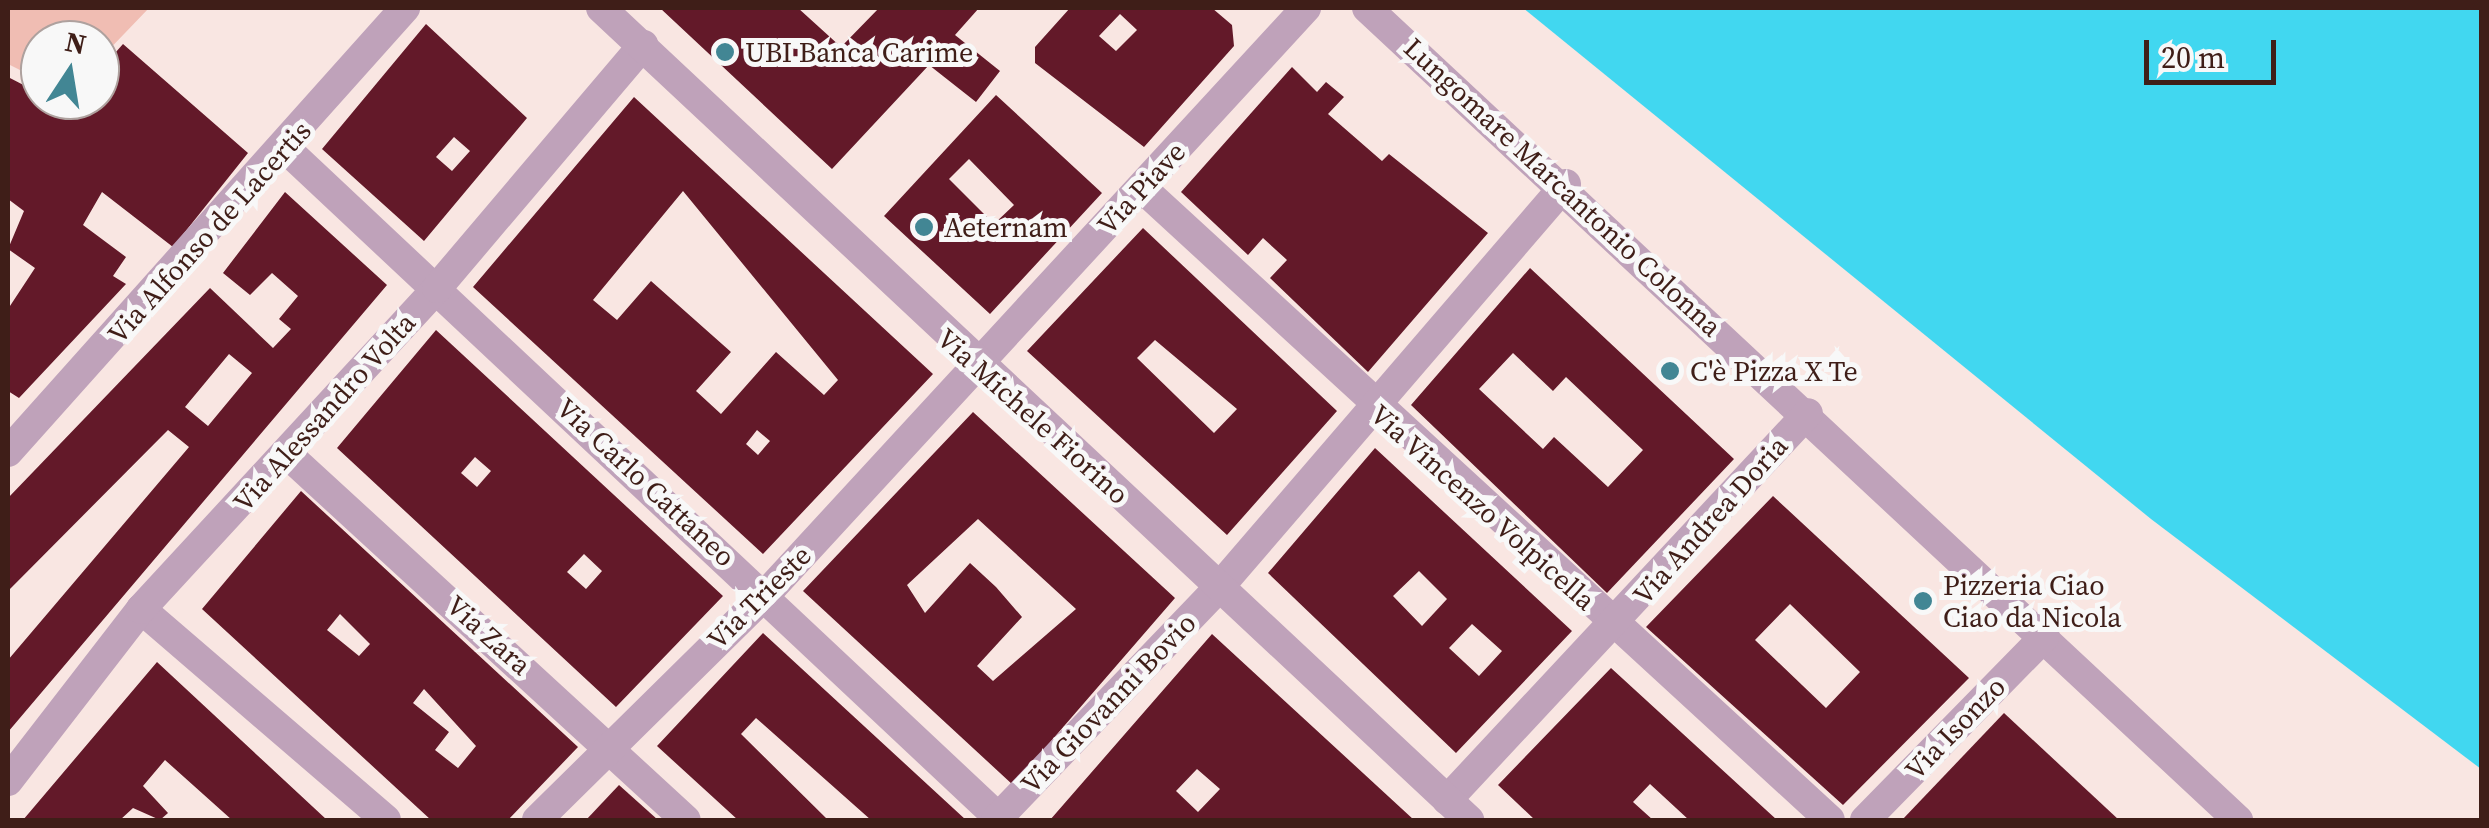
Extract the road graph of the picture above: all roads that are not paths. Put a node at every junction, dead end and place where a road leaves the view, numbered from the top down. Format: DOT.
graph roads {
  1 [pos="405,8"];
  2 [pos="601,8"];
  3 [pos="1306,8"];
  4 [pos="1367,8"];
  5 [pos="643,45"];
  6 [pos="286,150"];
  7 [pos="1566,184"];
  8 [pos="1142,188"];
  9 [pos="437,288"];
  10 [pos="976,366"];
  11 [pos="1373,408"];
  12 [pos="1808,413"];
  13 [pos="8,452"];
  14 [pos="286,454"];
  15 [pos="1220,585"];
  16 [pos="766,594"];
  17 [pos="142,609"];
  18 [pos="1613,626"];
  19 [pos="2046,636"];
  20 [pos="610,742"];
  21 [pos="8,781"];
  22 [pos="1458,810"];
  23 [pos="386,820"];
  24 [pos="536,820"];
  25 [pos="686,820"];
  26 [pos="998,820"];
  27 [pos="1830,820"];
  28 [pos="1865,820"];
  29 [pos="2238,820"];
  1 -- 6 [label="street, Via Alfonso de Lacertis"];
  2 -- 5 [label="street, Via Michele Fiorino"];
  3 -- 8 [label="street, Via Piave"];
  4 -- 7 [label="street, Lungomare Marcantonio Colonna"];
  5 -- 9 [label="street, Via Alessandro Volta"];
  5 -- 10 [label="street, Via Michele Fiorino"];
  6 -- 9 [label="street, Via Carlo Cattaneo"];
  6 -- 13 [label="street, Via Alfonso de Lacertis"];
  7 -- 11 [label="street, Via Giovanni Bovio"];
  7 -- 12 [label="street, Lungomare Marcantonio Colonna"];
  8 -- 10 [label="street, Via Piave"];
  8 -- 11 [label="street, Via Vincenzo Volpicella"];
  9 -- 14 [label="street, Via Alessandro Volta"];
  9 -- 16 [label="street, Via Carlo Cattaneo"];
  10 -- 15 [label="street, Via Michele Fiorino"];
  10 -- 16 [label="street, Via Trieste"];
  11 -- 15 [label="street, Via Giovanni Bovio"];
  11 -- 18 [label="street, Via Vincenzo Volpicella"];
  12 -- 18 [label="street, Via Andrea Doria"];
  12 -- 19 [label="street, Lungomare Marcantonio Colonna"];
  14 -- 17 [label="street, Via Alessandro Volta"];
  14 -- 20 [label="street, Via Zara"];
  15 -- 22 [label="street, Via Michele Fiorino"];
  15 -- 26 [label="street, Via Giovanni Bovio"];
  16 -- 20 [label="street, Via Trieste"];
  16 -- 26 [label="street, Via Carlo Cattaneo"];
  17 -- 21 [label="street, Via Alessandro Volta"];
  17 -- 23 [label="street"];
  18 -- 22 [label="street, Via Andrea Doria"];
  18 -- 27 [label="street, Via Vincenzo Volpicella"];
  19 -- 28 [label="street, Via Isonzo"];
  19 -- 29 [label="street, Lungomare Marcantonio Colonna"];
  20 -- 24 [label="street, Via Trieste"];
  20 -- 25 [label="street, Via Zara"];
}
